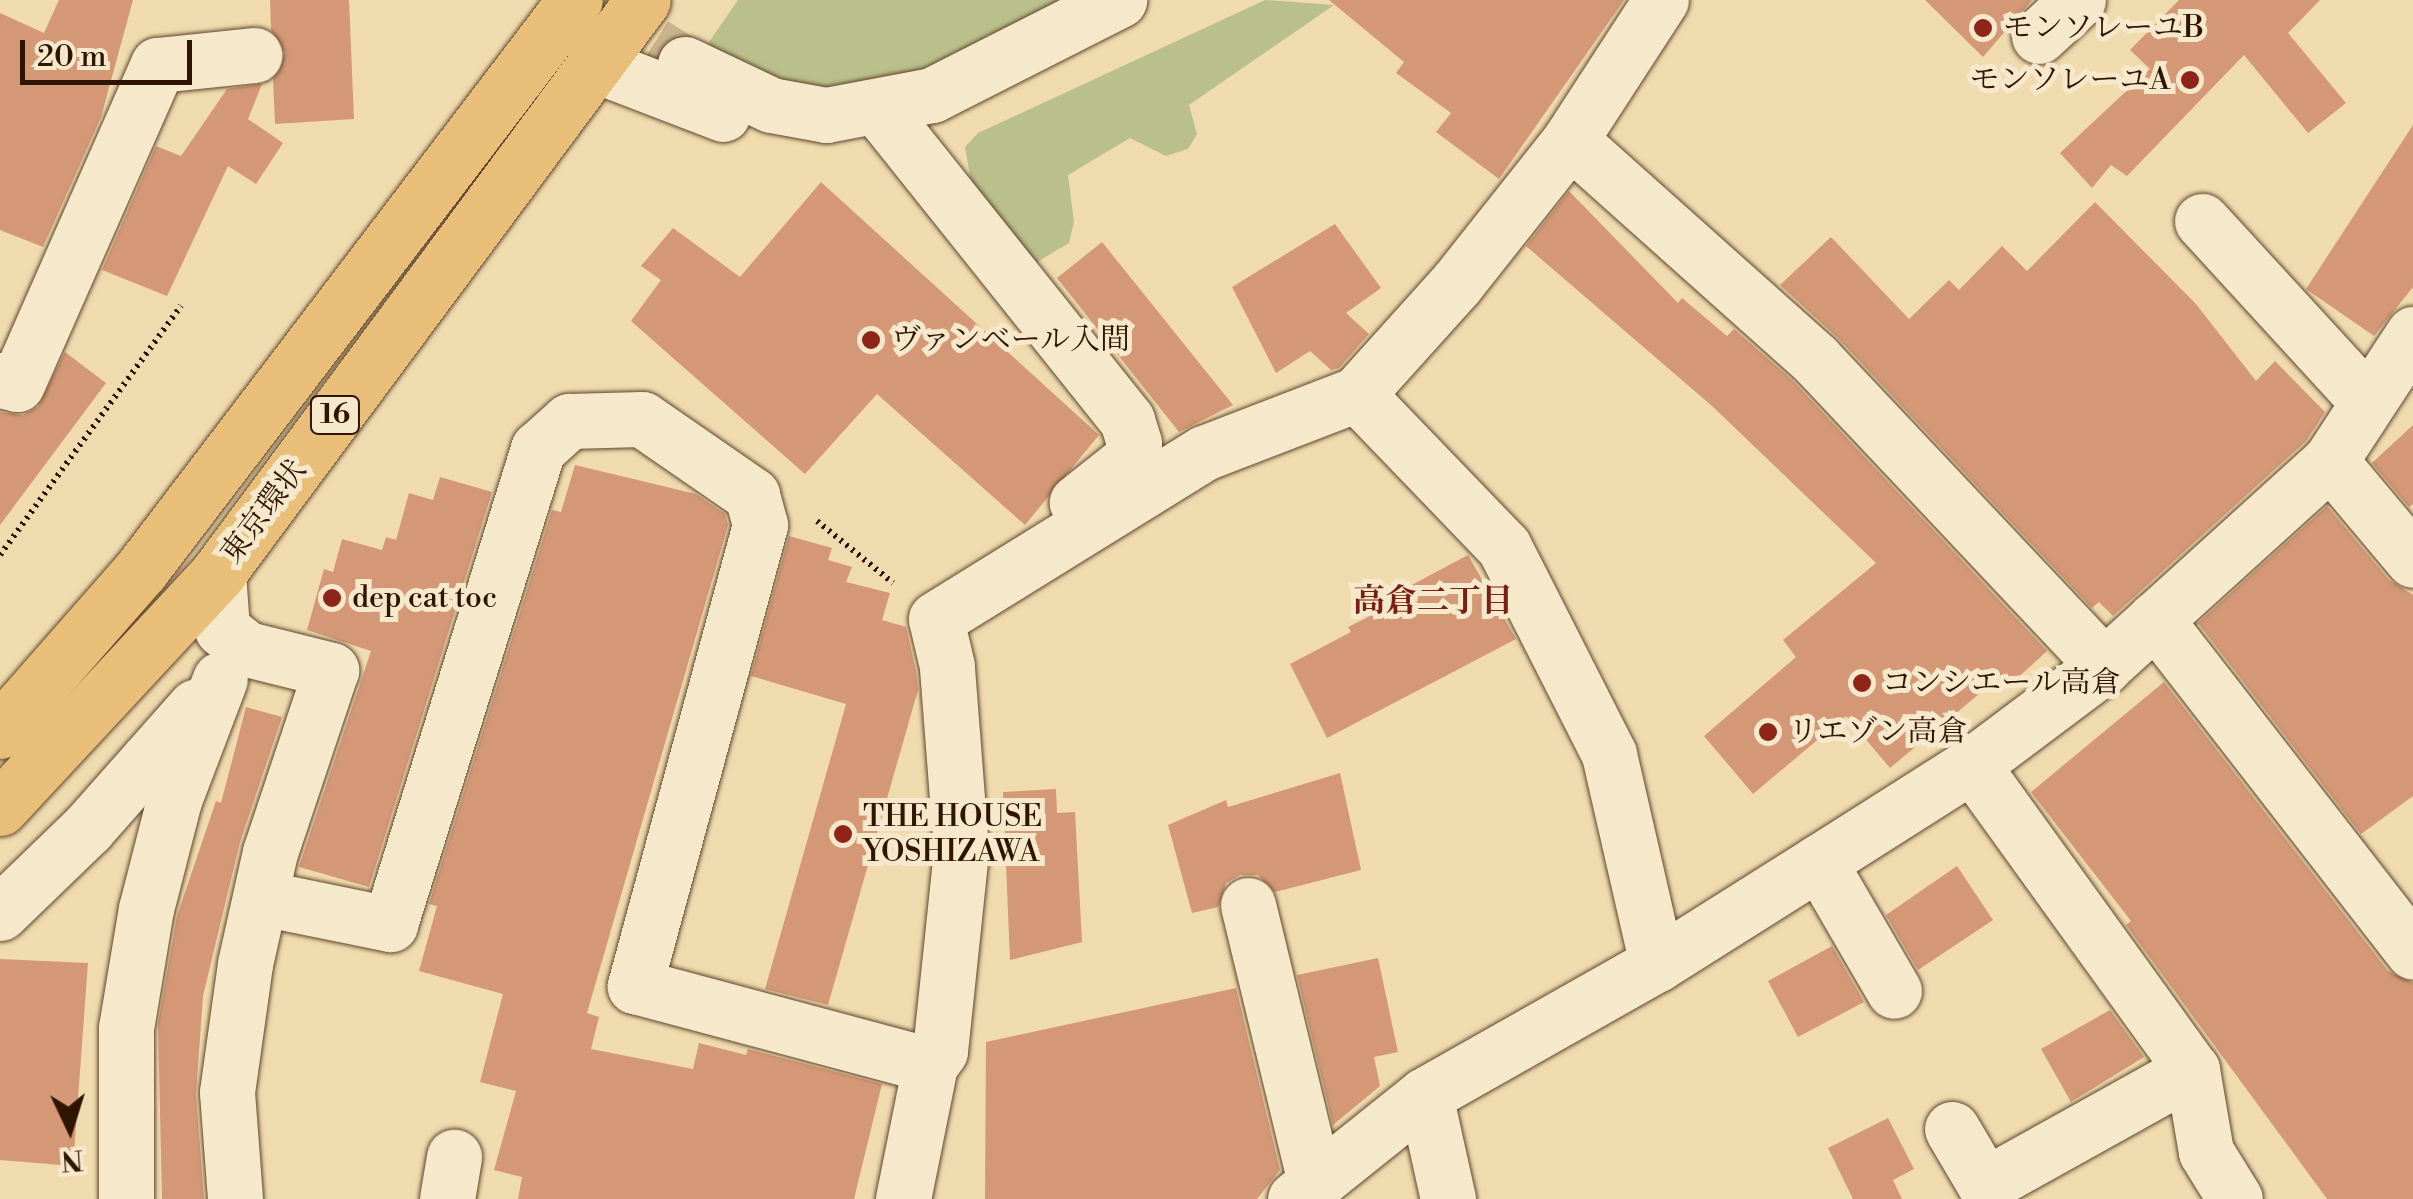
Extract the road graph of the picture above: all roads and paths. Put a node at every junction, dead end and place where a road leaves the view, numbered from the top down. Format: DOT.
graph roads {
  1 [pos="575,0"];
  2 [pos="643,0"];
  3 [pos="1119,0"];
  4 [pos="1661,0"];
  5 [pos="254,55"];
  6 [pos="684,64"];
  7 [pos="596,65"];
  8 [pos="908,106"];
  9 [pos="1570,140"];
  10 [pos="2202,220"];
  11 [pos="181,306"];
  12 [pos="2413,334"];
  13 [pos="0,380"];
  14 [pos="1357,394"];
  15 [pos="2367,402"];
  16 [pos="2330,461"];
  17 [pos="1061,523"];
  18 [pos="2410,549"];
  19 [pos="0,555"];
  20 [pos="218,572"];
  21 [pos="2154,619"];
  22 [pos="234,664"];
  23 [pos="2104,666"];
  24 [pos="0,731"];
  25 [pos="1972,765"];
  26 [pos="0,808"];
  27 [pos="1819,862"];
  28 [pos="262,898"];
  29 [pos="1248,906"];
  30 [pos="0,913"];
  31 [pos="2413,952"];
  32 [pos="1657,964"];
  33 [pos="1894,991"];
  34 [pos="930,1065"];
  35 [pos="2192,1070"];
  36 [pos="1425,1095"];
  37 [pos="1952,1129"];
  38 [pos="1305,1191"];
  39 [pos="126,1199"];
  40 [pos="234,1199"];
  41 [pos="903,1199"];
  42 [pos="1448,1199"];
  43 [pos="2235,1199"];
  1 -- 24 [label="highway, 東京環状 / 16"];
  2 -- 7 [label="highway, 東京環状 / 16"];
  3 -- 8 [label="street"];
  4 -- 9 [label="street"];
  5 -- 13 [label="street"];
  6 -- 8 [label="street"];
  7 -- 8 [label="street"];
  7 -- 20 [label="highway, 東京環状 / 16"];
  8 -- 17 [label="street"];
  9 -- 14 [label="street"];
  9 -- 23 [label="street"];
  10 -- 15 [label="street"];
  11 -- 19 [label="path"];
  12 -- 15 [label="street"];
  14 -- 17 [label="street"];
  14 -- 32 [label="street"];
  15 -- 16 [label="street"];
  16 -- 18 [label="street"];
  16 -- 21 [label="street"];
  17 -- 34 [label="street"];
  20 -- 22 [label="street"];
  20 -- 26 [label="highway, 東京環状 / 16"];
  21 -- 23 [label="street"];
  21 -- 31 [label="street"];
  22 -- 28 [label="street"];
  22 -- 30 [label="street"];
  22 -- 39 [label="street"];
  23 -- 25 [label="street"];
  25 -- 27 [label="street"];
  25 -- 35 [label="street"];
  27 -- 32 [label="street"];
  27 -- 33 [label="street"];
  28 -- 34 [label="street"];
  28 -- 40 [label="street"];
  29 -- 38 [label="street"];
  32 -- 36 [label="street"];
  34 -- 41 [label="street"];
  35 -- 37 [label="street"];
  35 -- 43 [label="street"];
  36 -- 38 [label="street"];
  36 -- 42 [label="street"];
}
